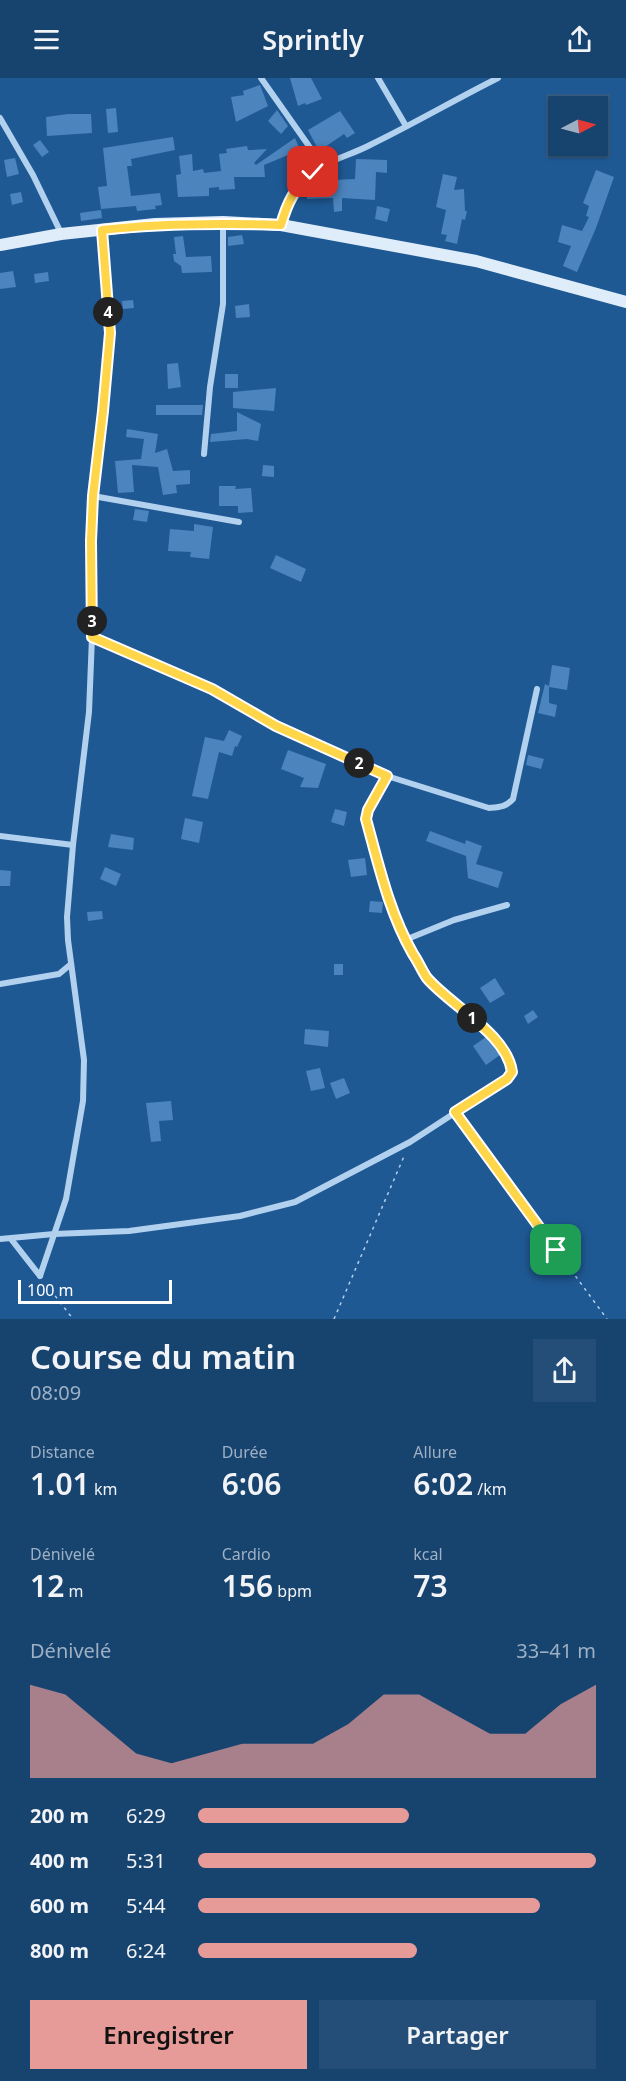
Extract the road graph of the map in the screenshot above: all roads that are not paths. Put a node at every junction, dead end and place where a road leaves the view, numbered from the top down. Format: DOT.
graph roads {
  1 [pos="261,78"];
  2 [pos="378,78"];
  3 [pos="498,78"];
  4 [pos="0,118"];
  5 [pos="406,126"];
  6 [pos="323,166"];
  7 [pos="223,222"];
  8 [pos="281,225"];
  9 [pos="102,230"];
  10 [pos="61,234"];
  11 [pos="0,245"];
  12 [pos="626,302"];
  13 [pos="204,454"];
  14 [pos="93,496"];
  15 [pos="239,522"];
  16 [pos="92,637"];
  17 [pos="537,689"];
  18 [pos="387,776"];
  19 [pos="0,836"];
  20 [pos="73,845"];
  21 [pos="507,905"];
  22 [pos="405,940"];
  23 [pos="72,964"];
  24 [pos="0,984"];
  25 [pos="54,1234"];
  26 [pos="0,1239"];
  27 [pos="11,1239"];
  1 -- 6 [label="street"];
  2 -- 5 [label="street"];
  3 -- 5 [label="street"];
  4 -- 10 [label="street"];
  5 -- 6 [label="street"];
  6 -- 8 [label="street"];
  7 -- 8 [label="main road"];
  7 -- 9 [label="main road"];
  7 -- 13 [label="street"];
  8 -- 12 [label="main road"];
  9 -- 10 [label="main road"];
  9 -- 14 [label="street"];
  10 -- 11 [label="main road"];
  14 -- 15 [label="street"];
  14 -- 16 [label="street"];
  16 -- 18 [label="street"];
  16 -- 20 [label="street"];
  17 -- 18 [label="street"];
  18 -- 22 [label="street"];
  19 -- 20 [label="street"];
  20 -- 23 [label="street"];
  21 -- 22 [label="street"];
  22 -- 25 [label="street"];
  23 -- 24 [label="street"];
  23 -- 25 [label="street"];
  25 -- 27 [label="street"];
  25 -- 27 [label="street"];
  26 -- 27 [label="street"];
}
